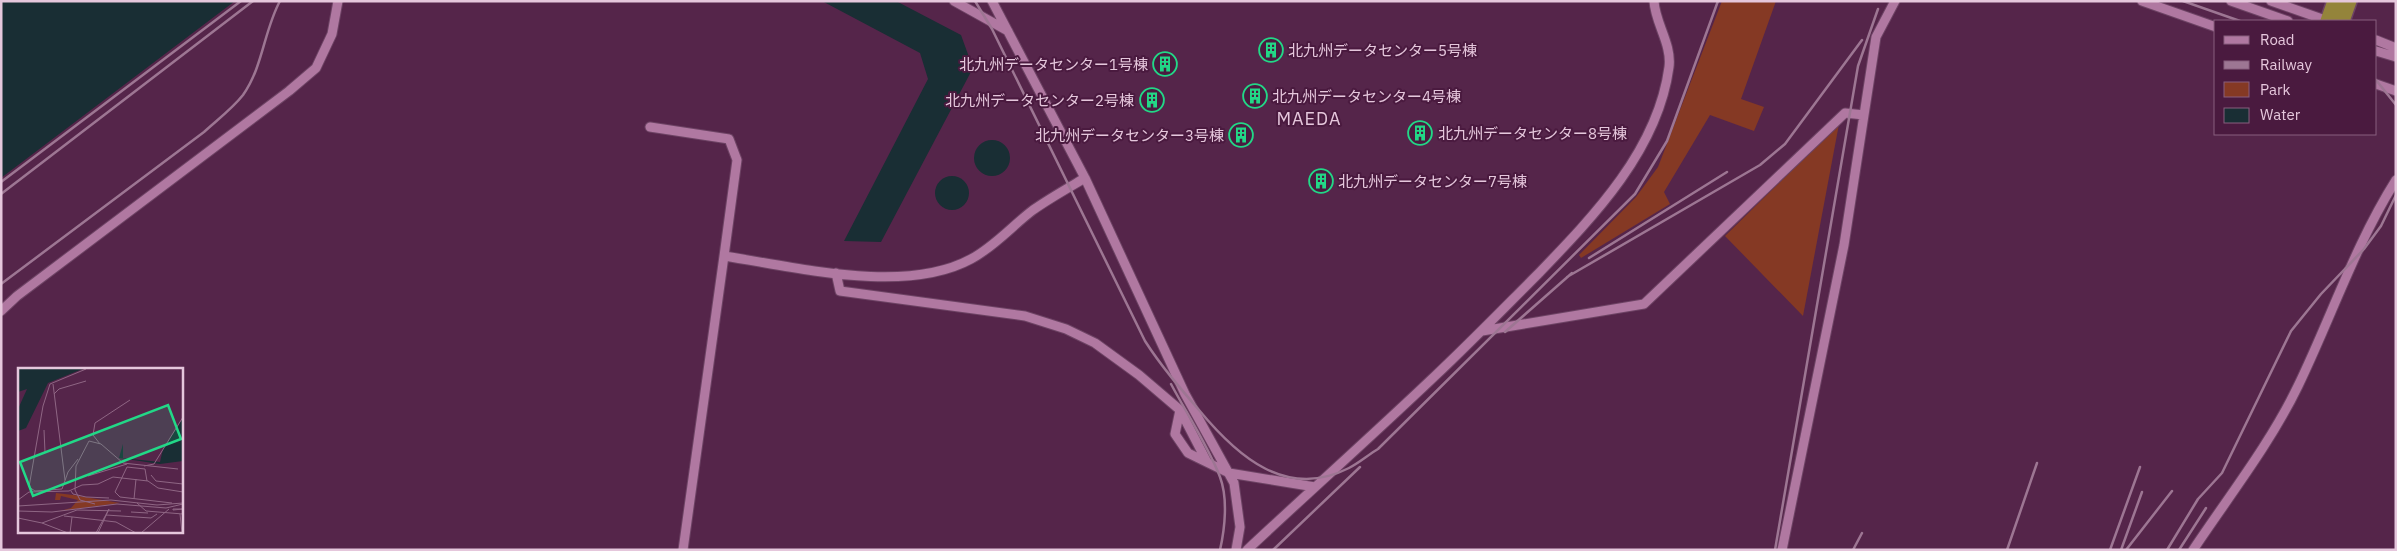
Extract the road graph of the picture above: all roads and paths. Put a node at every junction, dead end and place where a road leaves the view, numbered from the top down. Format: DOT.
graph roads {
  1 [pos="338,1"];
  2 [pos="954,1"];
  3 [pos="992,1"];
  4 [pos="1654,1"];
  5 [pos="1895,1"];
  6 [pos="2142,1"];
  7 [pos="2232,1"];
  8 [pos="2272,1"];
  9 [pos="2335,1"];
  10 [pos="2349,1"];
  11 [pos="2285,20"];
  12 [pos="2325,20"];
  13 [pos="2328,20"];
  14 [pos="2342,20"];
  15 [pos="2214,26"];
  16 [pos="1008,31"];
  17 [pos="2377,40"];
  18 [pos="2396,48"];
  19 [pos="2377,51"];
  20 [pos="2396,58"];
  21 [pos="2377,84"];
  22 [pos="2396,91"];
  23 [pos="1864,115"];
  24 [pos="650,127"];
  25 [pos="1085,178"];
  26 [pos="2396,180"];
  27 [pos="724,256"];
  28 [pos="836,273"];
  29 [pos="1,311"];
  30 [pos="1482,331"];
  31 [pos="1180,410"];
  32 [pos="1207,462"];
  33 [pos="1229,473"];
  34 [pos="1315,486"];
  35 [pos="683,550"];
  36 [pos="1236,550"];
  37 [pos="1247,550"];
  38 [pos="1782,550"];
  39 [pos="2194,550"];
  1 -- 29 [label="street"];
  2 -- 16 [label="street"];
  3 -- 16 [label="street"];
  4 -- 30 [label="street"];
  5 -- 23 [label="street"];
  6 -- 15 [label="street"];
  7 -- 11 [label="street"];
  8 -- 12 [label="street"];
  9 -- 13 [label="highway"];
  10 -- 14 [label="highway"];
  16 -- 25 [label="street"];
  17 -- 18 [label="street"];
  19 -- 20 [label="street"];
  21 -- 22 [label="street"];
  23 -- 30 [label="street"];
  23 -- 38 [label="street"];
  24 -- 27 [label="street"];
  25 -- 28 [label="street"];
  25 -- 33 [label="street"];
  26 -- 39 [label="street"];
  27 -- 28 [label="street"];
  27 -- 35 [label="street"];
  28 -- 31 [label="street"];
  30 -- 34 [label="street"];
  31 -- 32 [label="street"];
  31 -- 32 [label="street"];
  32 -- 33 [label="street"];
  33 -- 34 [label="street"];
  33 -- 36 [label="street"];
  34 -- 37 [label="street"];
}
